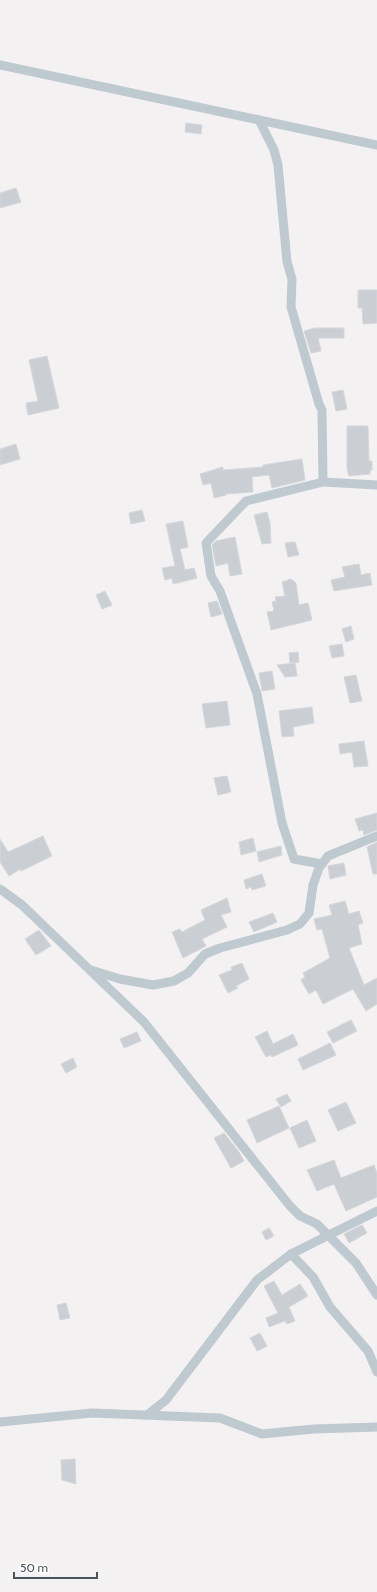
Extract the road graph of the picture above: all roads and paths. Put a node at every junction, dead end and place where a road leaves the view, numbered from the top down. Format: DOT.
graph roads {
  1 [pos="0,65"];
  2 [pos="260,120"];
  3 [pos="377,144"];
  4 [pos="323,482"];
  5 [pos="377,485"];
  6 [pos="377,836"];
  7 [pos="322,864"];
  8 [pos="0,889"];
  9 [pos="88,968"];
  10 [pos="377,1211"];
  11 [pos="328,1236"];
  12 [pos="290,1254"];
  13 [pos="377,1295"];
  14 [pos="377,1372"];
  15 [pos="147,1415"];
  16 [pos="0,1422"];
  17 [pos="377,1427"];
  1 -- 2 [label="street"];
  2 -- 3 [label="street"];
  2 -- 4 [label="street"];
  4 -- 5 [label="street"];
  4 -- 7 [label="street"];
  6 -- 7 [label="street"];
  7 -- 9 [label="street"];
  8 -- 9 [label="street"];
  9 -- 11 [label="street"];
  10 -- 11 [label="street"];
  11 -- 12 [label="street"];
  11 -- 13 [label="street"];
  12 -- 14 [label="street"];
  12 -- 15 [label="street"];
  15 -- 16 [label="street"];
  15 -- 17 [label="street"];
}
